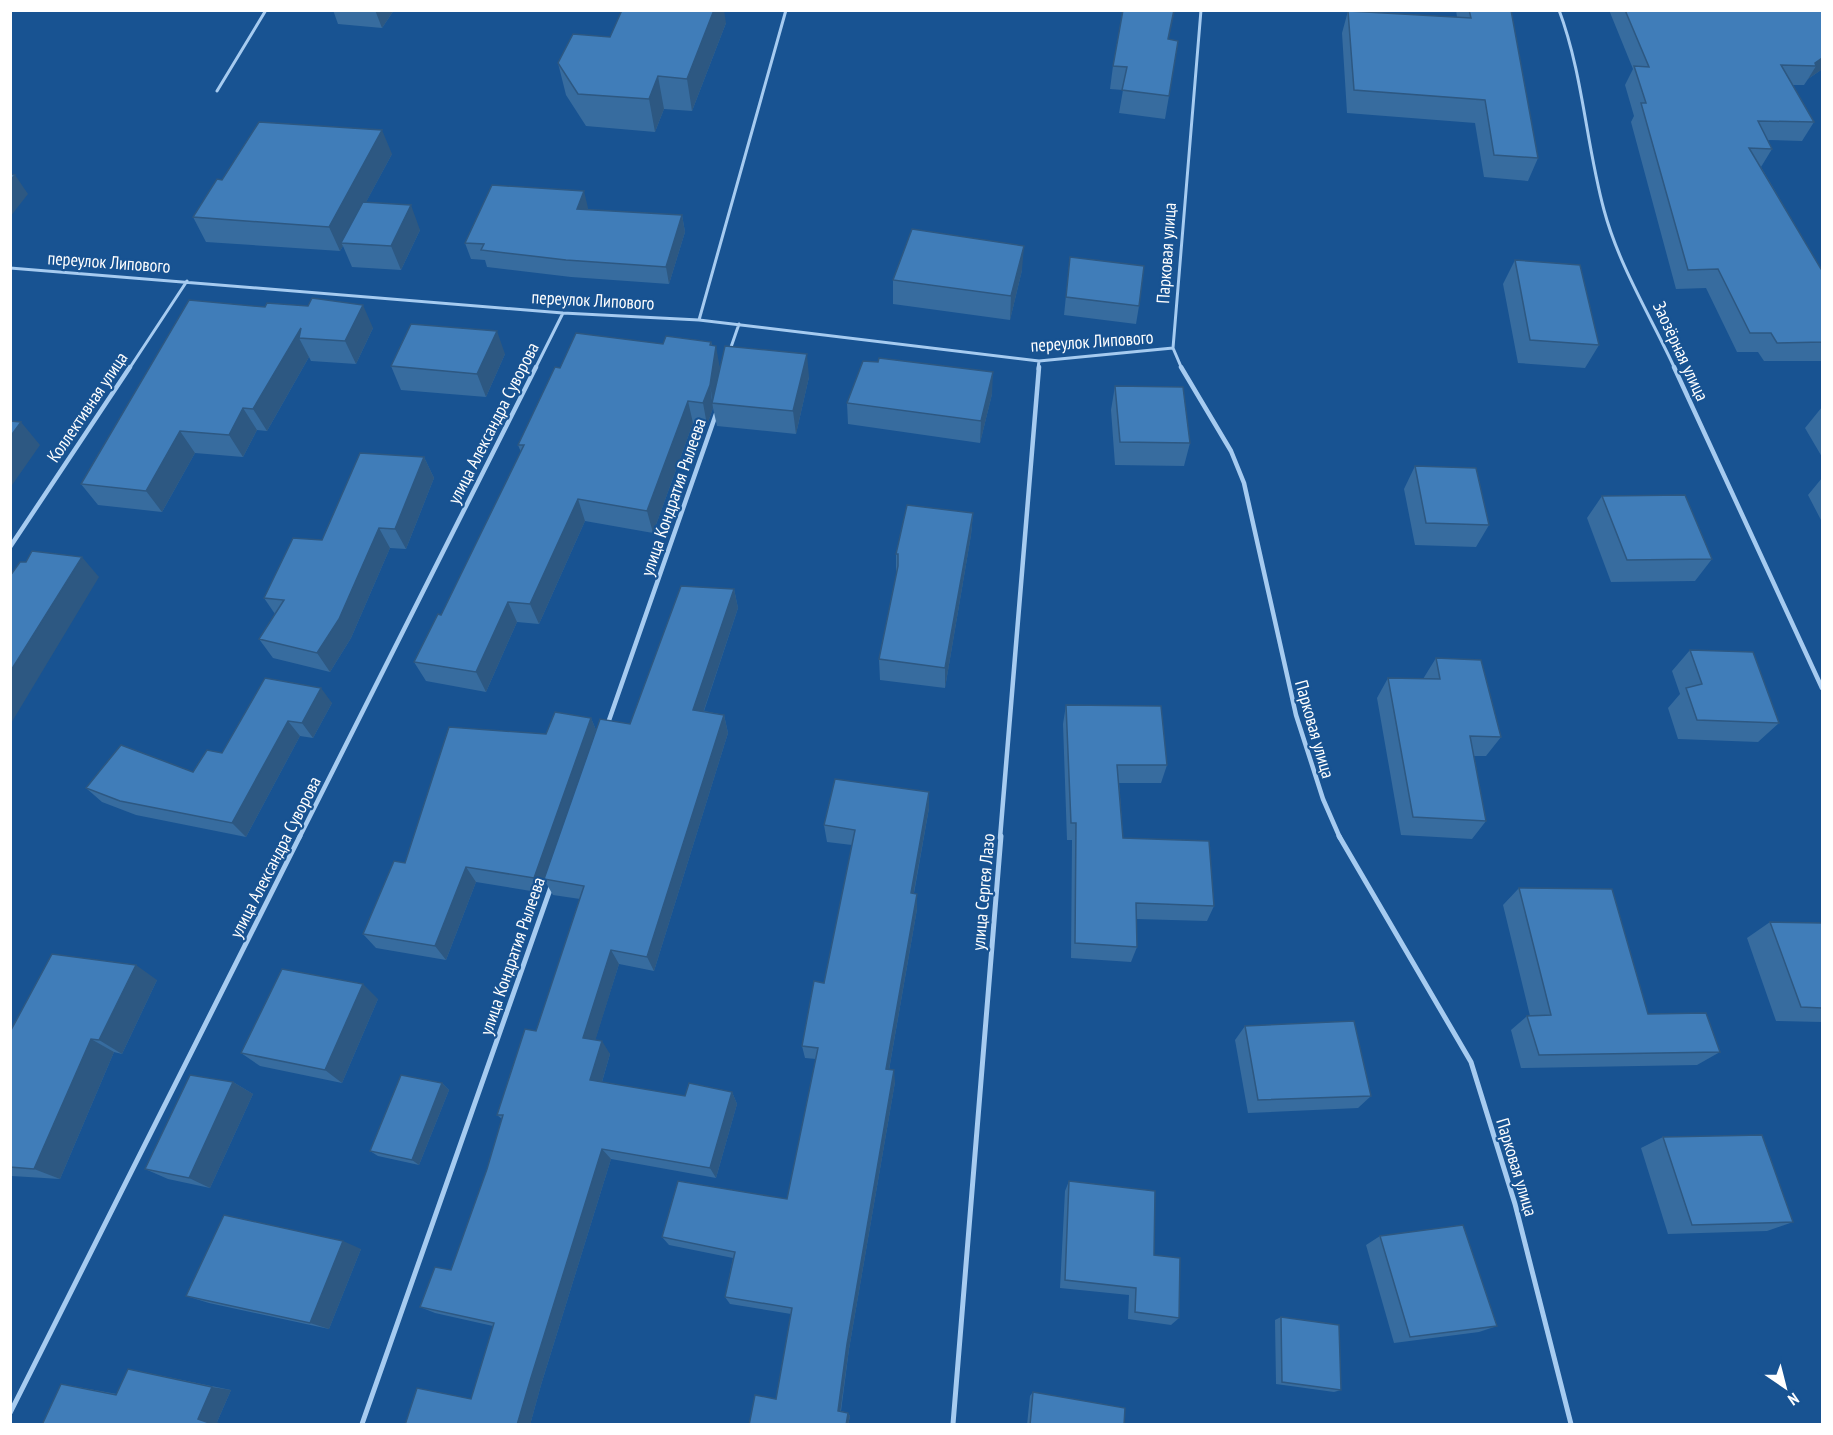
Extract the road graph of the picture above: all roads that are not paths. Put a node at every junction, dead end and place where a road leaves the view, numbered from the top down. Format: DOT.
graph roads {
  1 [pos="266,10"];
  2 [pos="786,10"];
  3 [pos="1201,10"];
  4 [pos="1559,10"];
  5 [pos="217,91"];
  6 [pos="10,268"];
  7 [pos="187,281"];
  8 [pos="563,313"];
  9 [pos="699,320"];
  10 [pos="739,324"];
  11 [pos="1173,348"];
  12 [pos="729,355"];
  13 [pos="1039,361"];
  14 [pos="718,408"];
  15 [pos="10,547"];
  16 [pos="1822,688"];
  17 [pos="603,736"];
  18 [pos="556,871"];
  19 [pos="10,1413"];
  20 [pos="362,1425"];
  21 [pos="953,1425"];
  22 [pos="1571,1425"];
  1 -- 5 [label="lane"];
  2 -- 9 [label="lane"];
  3 -- 11 [label="lane, Парковая улица"];
  4 -- 16 [label="lane, Заозёрная улица"];
  6 -- 7 [label="lane, переулок Липового"];
  7 -- 8 [label="lane, переулок Липового"];
  7 -- 15 [label="lane, Коллективная улица"];
  8 -- 9 [label="lane, переулок Липового"];
  8 -- 19 [label="lane, улица Александра Суворова"];
  9 -- 10 [label="lane, переулок Липового"];
  10 -- 12 [label="lane"];
  10 -- 13 [label="lane, переулок Липового"];
  11 -- 13 [label="lane, переулок Липового"];
  11 -- 22 [label="lane, Парковая улица"];
  13 -- 21 [label="lane, улица Сергея Лазо"];
  14 -- 17 [label="lane, улица Кондратия Рылеева"];
  18 -- 20 [label="lane, улица Кондратия Рылеева"];
}
